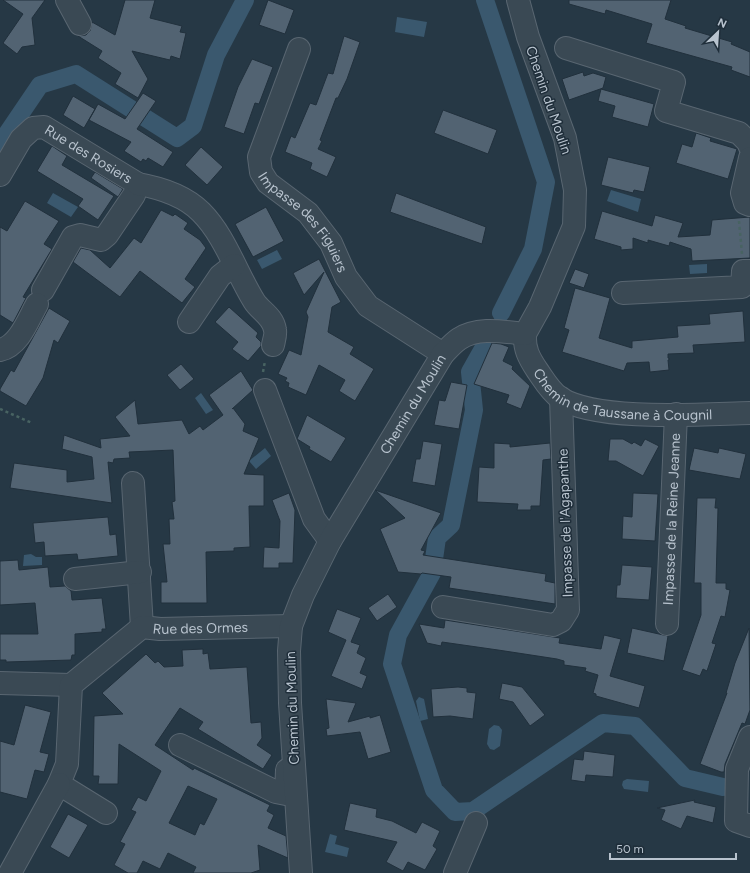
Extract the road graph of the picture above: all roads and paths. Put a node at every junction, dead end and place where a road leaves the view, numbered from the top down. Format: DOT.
graph roads {
  1 [pos="67,0"];
  2 [pos="518,0"];
  3 [pos="80,24"];
  4 [pos="566,48"];
  5 [pos="299,49"];
  6 [pos="750,148"];
  7 [pos="750,158"];
  8 [pos="0,175"];
  9 [pos="138,184"];
  10 [pos="747,204"];
  11 [pos="234,265"];
  12 [pos="747,271"];
  13 [pos="623,292"];
  14 [pos="189,322"];
  15 [pos="525,334"];
  16 [pos="273,345"];
  17 [pos="0,350"];
  18 [pos="443,354"];
  19 [pos="265,390"];
  20 [pos="561,398"];
  21 [pos="0,409"];
  22 [pos="750,413"];
  23 [pos="676,414"];
  24 [pos="32,423"];
  25 [pos="133,482"];
  26 [pos="330,541"];
  27 [pos="140,572"];
  28 [pos="75,579"];
  29 [pos="443,607"];
  30 [pos="667,624"];
  31 [pos="142,626"];
  32 [pos="291,626"];
  33 [pos="0,683"];
  34 [pos="71,685"];
  35 [pos="290,703"];
  36 [pos="750,737"];
  37 [pos="180,744"];
  38 [pos="59,784"];
  39 [pos="106,813"];
  40 [pos="476,823"];
  41 [pos="750,826"];
  42 [pos="306,871"];
  43 [pos="10,873"];
  44 [pos="455,873"];
  1 -- 3 [label="street"];
  2 -- 15 [label="street, Chemin du Moulin"];
  4 -- 6 [label="street"];
  5 -- 18 [label="street, Impasse des Figuiers"];
  7 -- 10 [label="street"];
  8 -- 9 [label="street, Rue des Rosiers"];
  9 -- 11 [label="street"];
  9 -- 17 [label="street, Rue des Rosiers"];
  10 -- 12 [label="path"];
  11 -- 14 [label="street"];
  11 -- 16 [label="street"];
  12 -- 13 [label="street"];
  15 -- 18 [label="street, Chemin du Moulin"];
  15 -- 20 [label="street, Chemin de Taussane à Cougnil"];
  16 -- 19 [label="path"];
  18 -- 26 [label="street, Chemin du Moulin"];
  19 -- 26 [label="street"];
  20 -- 23 [label="street, Chemin de Taussane à Cougnil"];
  20 -- 29 [label="street, Impasse de l'Agapanthe"];
  21 -- 24 [label="path"];
  22 -- 23 [label="street, Chemin de Taussane à Cougnil"];
  23 -- 30 [label="street, Impasse de la Reine Jeanne"];
  25 -- 27 [label="street"];
  26 -- 32 [label="street, Chemin du Moulin"];
  27 -- 28 [label="street"];
  27 -- 31 [label="street"];
  31 -- 32 [label="street, Rue des Ormes"];
  31 -- 34 [label="street, Rue des Ormes"];
  32 -- 35 [label="street, Chemin du Moulin"];
  33 -- 34 [label="street"];
  34 -- 38 [label="street"];
  35 -- 37 [label="street"];
  35 -- 42 [label="street, Chemin du Moulin"];
  36 -- 41 [label="street"];
  38 -- 39 [label="street"];
  38 -- 43 [label="street"];
  40 -- 44 [label="street"];
}
